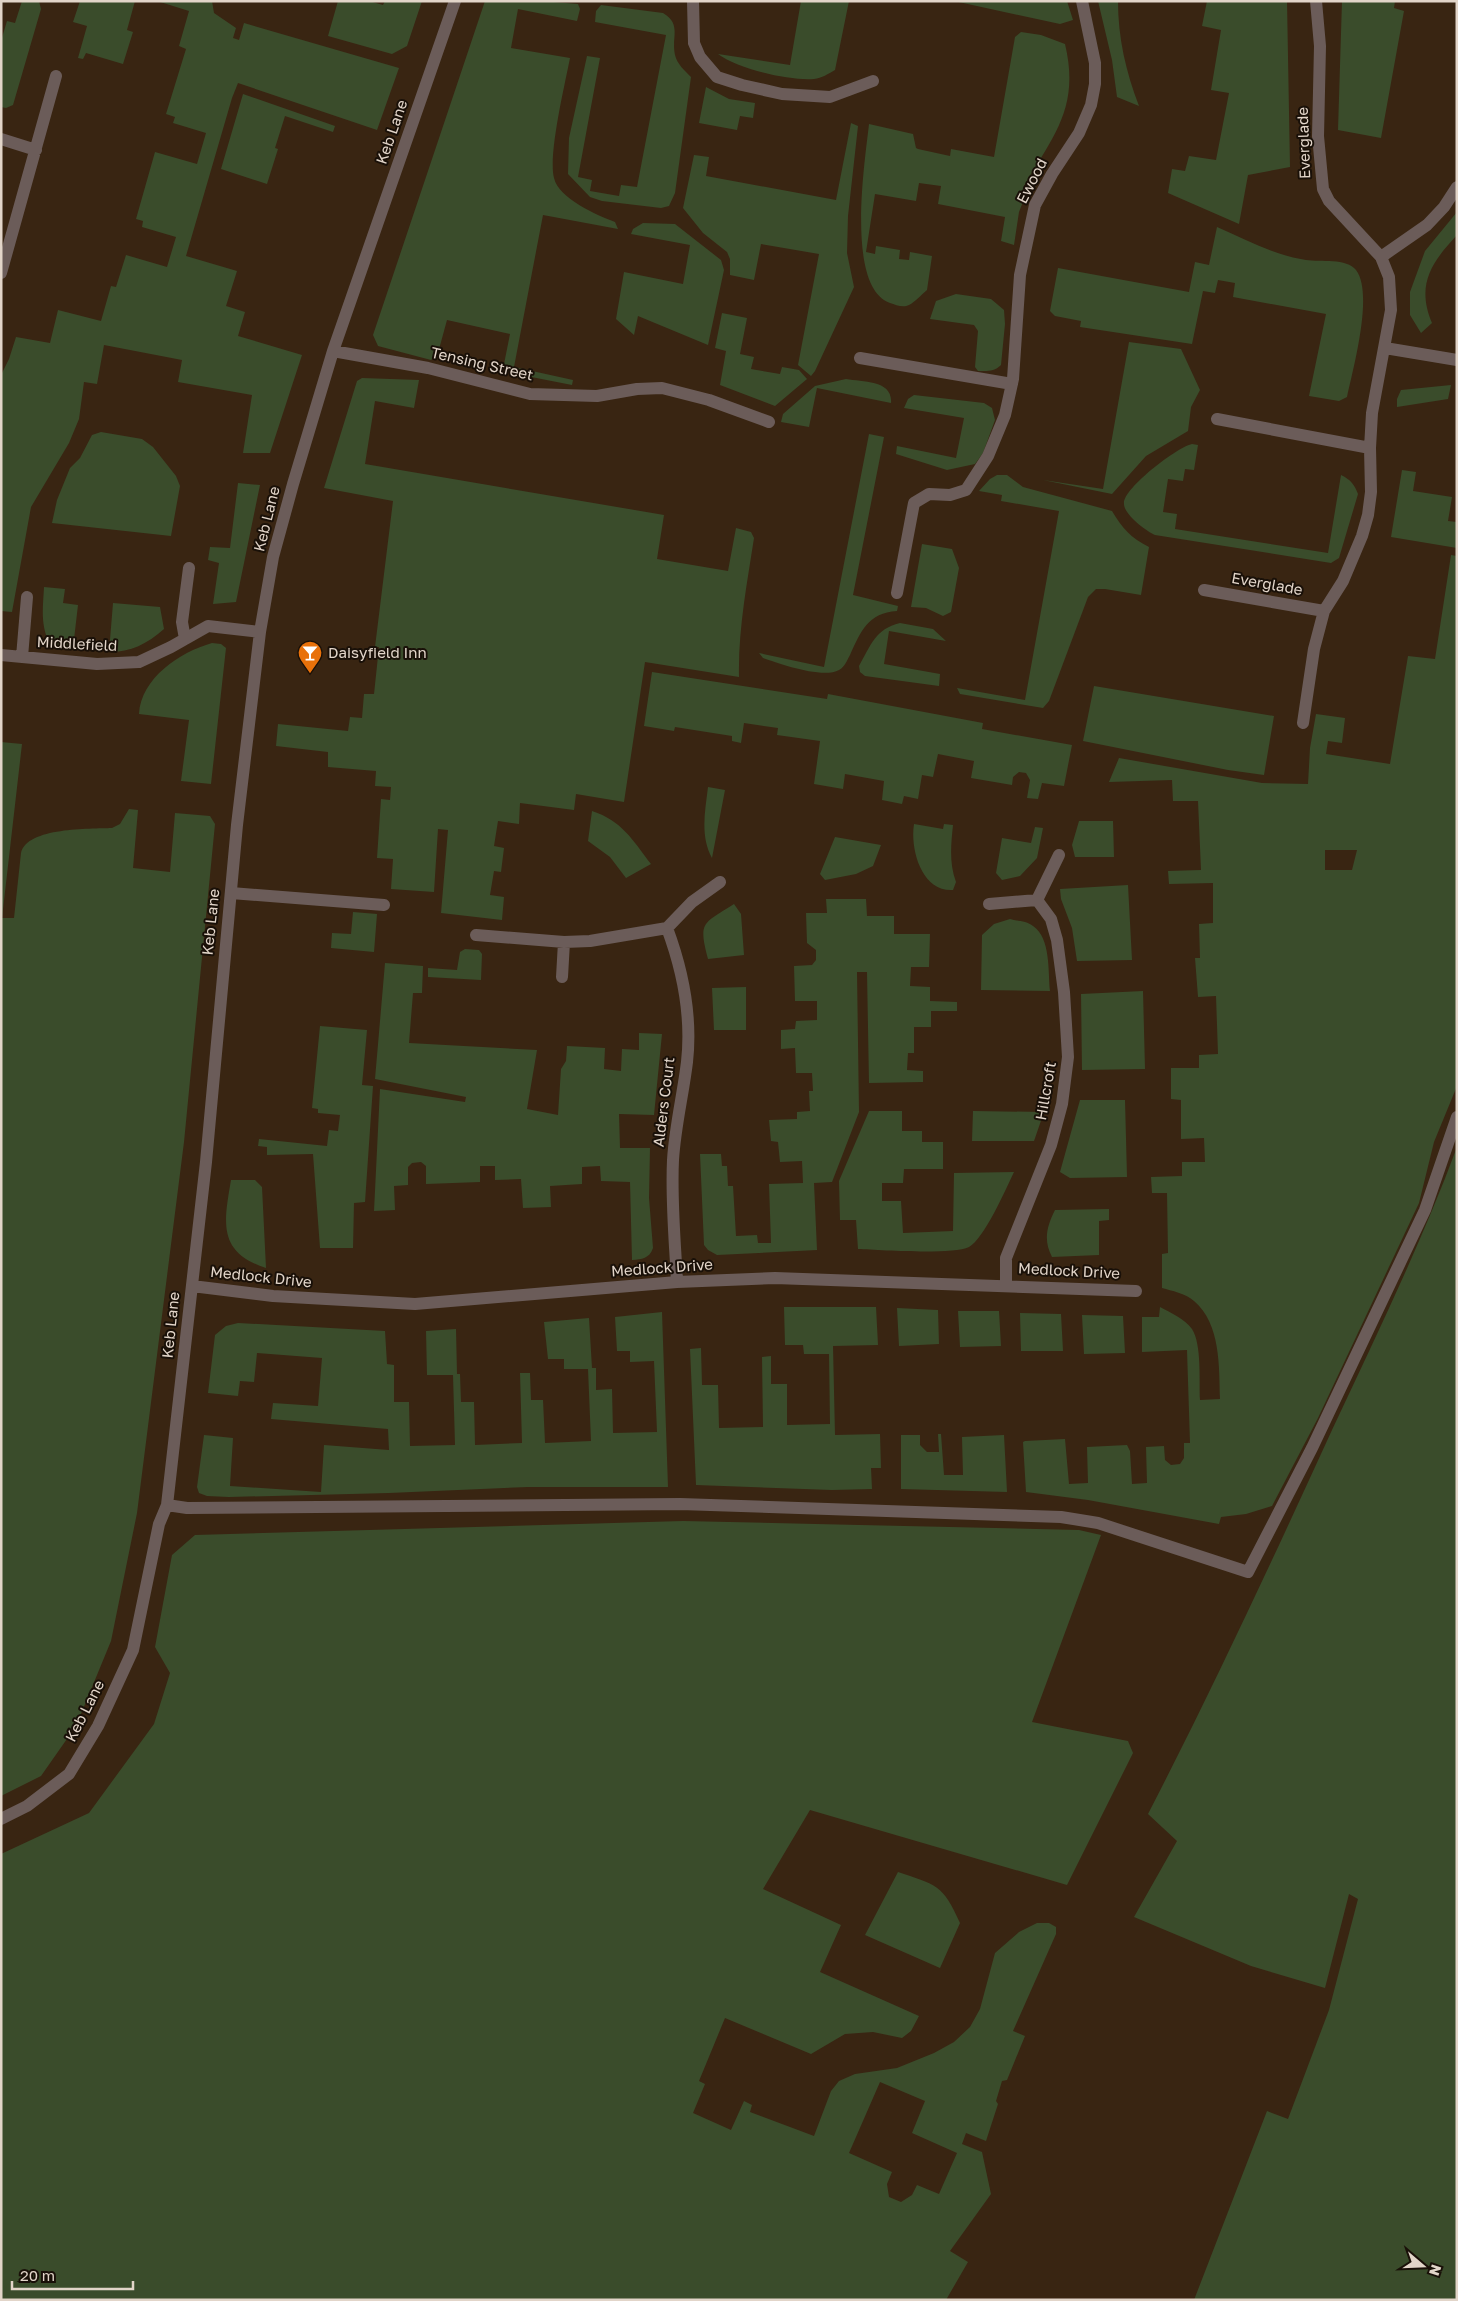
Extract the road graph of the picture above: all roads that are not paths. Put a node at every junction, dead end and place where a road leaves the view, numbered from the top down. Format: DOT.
graph roads {
  1 [pos="455,1"];
  2 [pos="693,1"];
  3 [pos="1082,1"];
  4 [pos="1316,1"];
  5 [pos="56,76"];
  6 [pos="873,81"];
  7 [pos="1,138"];
  8 [pos="36,150"];
  9 [pos="1457,187"];
  10 [pos="1381,257"];
  11 [pos="1,273"];
  12 [pos="1385,348"];
  13 [pos="333,351"];
  14 [pos="860,358"];
  15 [pos="1457,360"];
  16 [pos="1012,384"];
  17 [pos="1217,419"];
  18 [pos="769,422"];
  19 [pos="1370,448"];
  20 [pos="189,568"];
  21 [pos="1204,590"];
  22 [pos="897,593"];
  23 [pos="27,597"];
  24 [pos="1324,611"];
  25 [pos="260,632"];
  26 [pos="185,639"];
  27 [pos="1,655"];
  28 [pos="22,657"];
  29 [pos="1302,723"];
  30 [pos="1059,855"];
  31 [pos="720,882"];
  32 [pos="230,893"];
  33 [pos="1037,900"];
  34 [pos="989,904"];
  35 [pos="384,905"];
  36 [pos="668,928"];
  37 [pos="476,934"];
  38 [pos="564,942"];
  39 [pos="562,977"];
  40 [pos="1457,1117"];
  41 [pos="677,1282"];
  42 [pos="1006,1285"];
  43 [pos="192,1286"];
  44 [pos="1136,1291"];
  45 [pos="167,1504"];
  46 [pos="1,1819"];
  1 -- 13 [label="street, Keb Lane"];
  2 -- 6 [label="street"];
  3 -- 16 [label="street, Ewood"];
  4 -- 10 [label="street, Everglade"];
  5 -- 8 [label="street"];
  7 -- 8 [label="street"];
  8 -- 11 [label="street"];
  9 -- 10 [label="street"];
  10 -- 12 [label="street, Everglade"];
  12 -- 15 [label="street"];
  12 -- 19 [label="street, Everglade"];
  13 -- 18 [label="street, Tensing Street"];
  13 -- 25 [label="street, Keb Lane"];
  14 -- 16 [label="street"];
  16 -- 22 [label="street, Ewood"];
  17 -- 19 [label="street"];
  19 -- 24 [label="street, Everglade"];
  20 -- 26 [label="street"];
  21 -- 24 [label="street, Everglade"];
  23 -- 28 [label="street, Middlefield"];
  24 -- 29 [label="street, Everglade"];
  25 -- 26 [label="street, Middlefield"];
  25 -- 32 [label="street, Keb Lane"];
  26 -- 28 [label="street, Middlefield"];
  27 -- 28 [label="street, Middlefield"];
  30 -- 33 [label="street"];
  31 -- 36 [label="street"];
  32 -- 35 [label="street"];
  32 -- 43 [label="street, Keb Lane"];
  33 -- 34 [label="street"];
  33 -- 42 [label="street, Hillcroft"];
  36 -- 38 [label="street"];
  36 -- 41 [label="street, Alders Court"];
  37 -- 38 [label="street"];
  38 -- 39 [label="street"];
  40 -- 45 [label="street"];
  41 -- 42 [label="street, Medlock Drive"];
  41 -- 43 [label="street, Medlock Drive"];
  42 -- 44 [label="street, Medlock Drive"];
  43 -- 45 [label="street, Keb Lane"];
  45 -- 46 [label="street, Keb Lane"];
}
